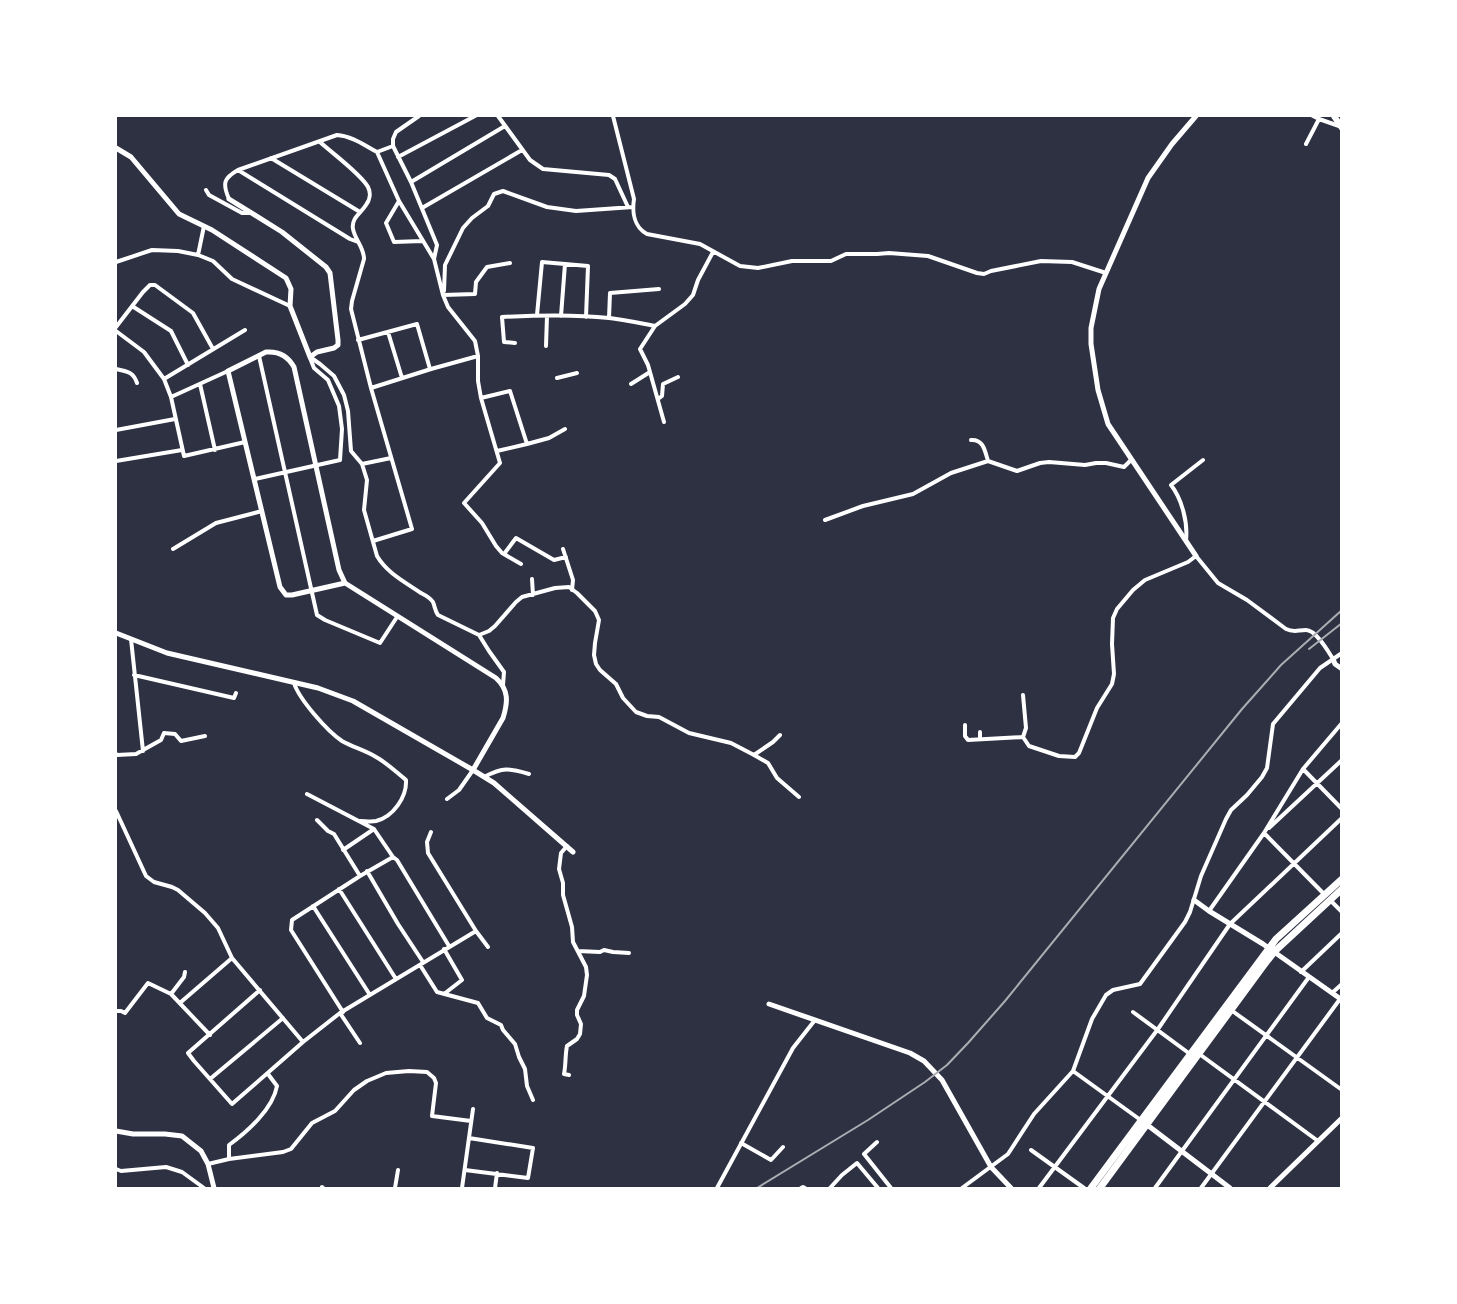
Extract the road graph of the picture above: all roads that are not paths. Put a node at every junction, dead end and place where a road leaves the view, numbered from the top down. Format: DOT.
graph roads {
  1 [pos="419,116"];
  2 [pos="475,116"];
  3 [pos="498,116"];
  4 [pos="613,116"];
  5 [pos="1196,116"];
  6 [pos="1313,116"];
  7 [pos="1334,116"];
  8 [pos="1319,119"];
  9 [pos="505,126"];
  10 [pos="1341,127"];
  11 [pos="320,142"];
  12 [pos="1306,144"];
  13 [pos="393,146"];
  14 [pos="116,148"];
  15 [pos="522,150"];
  16 [pos="377,152"];
  17 [pos="398,157"];
  18 [pos="271,158"];
  19 [pos="238,170"];
  20 [pos="411,182"];
  21 [pos="206,190"];
  22 [pos="229,199"];
  23 [pos="399,201"];
  24 [pos="630,207"];
  25 [pos="422,208"];
  26 [pos="360,212"];
  27 [pos="251,213"];
  28 [pos="204,226"];
  29 [pos="423,241"];
  30 [pos="359,243"];
  31 [pos="713,252"];
  32 [pos="198,255"];
  33 [pos="434,260"];
  34 [pos="116,262"];
  35 [pos="510,263"];
  36 [pos="566,264"];
  37 [pos="1106,273"];
  38 [pos="659,289"];
  39 [pos="443,295"];
  40 [pos="132,306"];
  41 [pos="290,306"];
  42 [pos="537,315"];
  43 [pos="547,316"];
  44 [pos="561,316"];
  45 [pos="586,317"];
  46 [pos="609,318"];
  47 [pos="655,326"];
  48 [pos="116,329"];
  49 [pos="245,330"];
  50 [pos="388,332"];
  51 [pos="358,340"];
  52 [pos="515,343"];
  53 [pos="546,346"];
  54 [pos="213,349"];
  55 [pos="259,356"];
  56 [pos="478,356"];
  57 [pos="310,357"];
  58 [pos="188,365"];
  59 [pos="116,369"];
  60 [pos="430,369"];
  61 [pos="228,371"];
  62 [pos="650,372"];
  63 [pos="577,373"];
  64 [pos="678,377"];
  65 [pos="402,378"];
  66 [pos="558,378"];
  67 [pos="164,380"];
  68 [pos="137,383"];
  69 [pos="200,384"];
  70 [pos="631,384"];
  71 [pos="371,388"];
  72 [pos="171,397"];
  73 [pos="481,398"];
  74 [pos="658,399"];
  75 [pos="175,419"];
  76 [pos="663,422"];
  77 [pos="116,428"];
  78 [pos="565,429"];
  79 [pos="971,440"];
  80 [pos="245,442"];
  81 [pos="526,444"];
  82 [pos="182,450"];
  83 [pos="215,450"];
  84 [pos="497,451"];
  85 [pos="391,458"];
  86 [pos="1131,460"];
  87 [pos="1203,460"];
  88 [pos="116,461"];
  89 [pos="988,461"];
  90 [pos="362,464"];
  91 [pos="316,466"];
  92 [pos="286,472"];
  93 [pos="255,479"];
  94 [pos="262,511"];
  95 [pos="825,520"];
  96 [pos="1185,540"];
  97 [pos="373,542"];
  98 [pos="173,549"];
  99 [pos="563,549"];
  100 [pos="504,554"];
  101 [pos="1196,556"];
  102 [pos="566,557"];
  103 [pos="521,564"];
  104 [pos="532,579"];
  105 [pos="345,583"];
  106 [pos="572,590"];
  107 [pos="312,591"];
  108 [pos="533,595"];
  109 [pos="397,617"];
  110 [pos="116,633"];
  111 [pos="479,635"];
  112 [pos="131,639"];
  113 [pos="1341,652"];
  114 [pos="1333,659"];
  115 [pos="1341,669"];
  116 [pos="134,675"];
  117 [pos="294,683"];
  118 [pos="503,685"];
  119 [pos="236,693"];
  120 [pos="1023,695"];
  121 [pos="1341,723"];
  122 [pos="964,725"];
  123 [pos="980,732"];
  124 [pos="780,735"];
  125 [pos="205,736"];
  126 [pos="1023,737"];
  127 [pos="980,739"];
  128 [pos="143,751"];
  129 [pos="116,754"];
  130 [pos="754,755"];
  131 [pos="1341,760"];
  132 [pos="1303,769"];
  133 [pos="473,770"];
  134 [pos="529,774"];
  135 [pos="484,777"];
  136 [pos="1317,783"];
  137 [pos="307,794"];
  138 [pos="799,797"];
  139 [pos="447,799"];
  140 [pos="1341,809"];
  141 [pos="116,811"];
  142 [pos="1341,818"];
  143 [pos="316,820"];
  144 [pos="360,821"];
  145 [pos="375,829"];
  146 [pos="431,832"];
  147 [pos="1264,833"];
  148 [pos="567,846"];
  149 [pos="343,850"];
  150 [pos="573,852"];
  151 [pos="393,857"];
  152 [pos="1294,863"];
  153 [pos="367,871"];
  154 [pos="360,876"];
  155 [pos="1341,879"];
  156 [pos="339,889"];
  157 [pos="1341,889"];
  158 [pos="1328,897"];
  159 [pos="1194,900"];
  160 [pos="313,906"];
  161 [pos="1209,911"];
  162 [pos="1341,912"];
  163 [pos="1230,924"];
  164 [pos="476,931"];
  165 [pos="1341,933"];
  166 [pos="449,946"];
  167 [pos="488,947"];
  168 [pos="444,950"];
  169 [pos="1271,950"];
  170 [pos="578,951"];
  171 [pos="629,953"];
  172 [pos="232,958"];
  173 [pos="422,963"];
  174 [pos="185,972"];
  175 [pos="1301,972"];
  176 [pos="1309,977"];
  177 [pos="396,979"];
  178 [pos="1341,984"];
  179 [pos="260,990"];
  180 [pos="1332,993"];
  181 [pos="171,994"];
  182 [pos="444,994"];
  183 [pos="370,995"];
  184 [pos="1341,1000"];
  185 [pos="181,1002"];
  186 [pos="769,1004"];
  187 [pos="1229,1008"];
  188 [pos="116,1011"];
  189 [pos="341,1012"];
  190 [pos="1133,1012"];
  191 [pos="283,1018"];
  192 [pos="815,1020"];
  193 [pos="1158,1029"];
  194 [pos="210,1035"];
  195 [pos="1266,1035"];
  196 [pos="303,1042"];
  197 [pos="360,1043"];
  198 [pos="1194,1053"];
  199 [pos="1296,1058"];
  200 [pos="1073,1071"];
  201 [pos="268,1074"];
  202 [pos="569,1075"];
  203 [pos="210,1079"];
  204 [pos="1234,1080"];
  205 [pos="1341,1090"];
  206 [pos="1108,1096"];
  207 [pos="533,1100"];
  208 [pos="1264,1101"];
  209 [pos="473,1109"];
  210 [pos="1341,1118"];
  211 [pos="471,1121"];
  212 [pos="1144,1123"];
  213 [pos="116,1131"];
  214 [pos="469,1138"];
  215 [pos="1318,1141"];
  216 [pos="876,1142"];
  217 [pos="741,1143"];
  218 [pos="783,1148"];
  219 [pos="1031,1150"];
  220 [pos="1182,1152"];
  221 [pos="229,1159"];
  222 [pos="208,1164"];
  223 [pos="990,1167"];
  224 [pos="1055,1167"];
  225 [pos="116,1169"];
  226 [pos="398,1170"];
  227 [pos="465,1170"];
  228 [pos="497,1173"];
  229 [pos="1211,1174"];
  230 [pos="204,1188"];
  231 [pos="214,1188"];
  232 [pos="395,1188"];
  233 [pos="462,1188"];
  234 [pos="495,1188"];
  235 [pos="717,1188"];
  236 [pos="831,1188"];
  237 [pos="878,1188"];
  238 [pos="891,1188"];
  239 [pos="962,1188"];
  240 [pos="1011,1188"];
  241 [pos="1039,1188"];
  242 [pos="1084,1188"];
  243 [pos="1091,1188"];
  244 [pos="1100,1188"];
  245 [pos="1155,1188"];
  246 [pos="1201,1188"];
  247 [pos="1230,1188"];
  248 [pos="1270,1188"];
  1 -- 13 [label="street"];
  2 -- 17 [label="street"];
  3 -- 9 [label="street"];
  4 -- 24 [label="street"];
  5 -- 37 [label="street"];
  6 -- 8 [label="street"];
  7 -- 10 [label="main road"];
  8 -- 10 [label="street"];
  8 -- 12 [label="street"];
  9 -- 15 [label="street"];
  9 -- 20 [label="street"];
  11 -- 16 [label="street"];
  11 -- 18 [label="street"];
  11 -- 26 [label="street"];
  13 -- 16 [label="street"];
  13 -- 17 [label="street"];
  14 -- 28 [label="street"];
  15 -- 24 [label="street"];
  15 -- 25 [label="street"];
  16 -- 23 [label="street"];
  17 -- 20 [label="street"];
  18 -- 19 [label="street"];
  18 -- 26 [label="street"];
  19 -- 22 [label="street"];
  19 -- 30 [label="street"];
  20 -- 25 [label="street"];
  21 -- 27 [label="street"];
  22 -- 27 [label="street"];
  23 -- 29 [label="street"];
  23 -- 29 [label="street"];
  24 -- 31 [label="street"];
  24 -- 39 [label="street"];
  25 -- 33 [label="street"];
  26 -- 30 [label="street"];
  27 -- 57 [label="street"];
  28 -- 32 [label="street"];
  28 -- 41 [label="street"];
  29 -- 33 [label="street"];
  30 -- 51 [label="street"];
  31 -- 37 [label="street"];
  31 -- 47 [label="street"];
  32 -- 34 [label="street"];
  32 -- 41 [label="street"];
  33 -- 39 [label="street"];
  35 -- 39 [label="street"];
  36 -- 42 [label="street"];
  36 -- 44 [label="street"];
  36 -- 45 [label="street"];
  37 -- 86 [label="street"];
  38 -- 46 [label="street"];
  39 -- 56 [label="street"];
  40 -- 48 [label="street"];
  40 -- 54 [label="street"];
  40 -- 58 [label="street"];
  41 -- 57 [label="street"];
  42 -- 43 [label="street"];
  42 -- 52 [label="street"];
  43 -- 44 [label="street"];
  43 -- 53 [label="street"];
  44 -- 45 [label="street"];
  45 -- 46 [label="street"];
  46 -- 47 [label="street"];
  47 -- 62 [label="street"];
  48 -- 67 [label="street"];
  49 -- 54 [label="street"];
  50 -- 51 [label="street"];
  50 -- 60 [label="street"];
  50 -- 65 [label="street"];
  51 -- 71 [label="street"];
  54 -- 58 [label="street"];
  55 -- 61 [label="street"];
  55 -- 91 [label="street"];
  55 -- 92 [label="street"];
  56 -- 60 [label="street"];
  56 -- 73 [label="street"];
  57 -- 90 [label="street"];
  57 -- 91 [label="street"];
  58 -- 67 [label="street"];
  59 -- 68 [label="street"];
  60 -- 65 [label="street"];
  61 -- 69 [label="street"];
  61 -- 80 [label="street"];
  62 -- 70 [label="street"];
  62 -- 74 [label="street"];
  63 -- 66 [label="street"];
  64 -- 74 [label="street"];
  65 -- 71 [label="street"];
  67 -- 72 [label="street"];
  69 -- 72 [label="street"];
  69 -- 83 [label="street"];
  71 -- 85 [label="street"];
  72 -- 75 [label="street"];
  73 -- 81 [label="street"];
  73 -- 84 [label="street"];
  74 -- 76 [label="street"];
  75 -- 77 [label="street"];
  75 -- 82 [label="street"];
  78 -- 81 [label="street"];
  79 -- 89 [label="street"];
  80 -- 83 [label="street"];
  80 -- 93 [label="street"];
  81 -- 84 [label="street"];
  82 -- 83 [label="street"];
  82 -- 88 [label="street"];
  84 -- 100 [label="street"];
  85 -- 90 [label="street"];
  85 -- 97 [label="street"];
  86 -- 89 [label="street"];
  86 -- 96 [label="street"];
  87 -- 96 [label="street"];
  89 -- 95 [label="street"];
  90 -- 97 [label="street"];
  91 -- 92 [label="street"];
  91 -- 105 [label="street"];
  92 -- 93 [label="street"];
  92 -- 107 [label="street"];
  93 -- 94 [label="street"];
  94 -- 98 [label="street"];
  94 -- 107 [label="street"];
  96 -- 101 [label="street"];
  97 -- 111 [label="street"];
  99 -- 102 [label="street"];
  100 -- 102 [label="street"];
  100 -- 103 [label="street"];
  101 -- 114 [label="street"];
  101 -- 126 [label="street"];
  102 -- 106 [label="street"];
  104 -- 108 [label="street"];
  105 -- 107 [label="street"];
  105 -- 109 [label="street"];
  106 -- 108 [label="street"];
  106 -- 130 [label="street"];
  107 -- 109 [label="street"];
  108 -- 111 [label="street"];
  109 -- 118 [label="street"];
  110 -- 112 [label="street"];
  111 -- 118 [label="street"];
  112 -- 116 [label="street"];
  112 -- 117 [label="street"];
  113 -- 114 [label="street"];
  114 -- 115 [label="street"];
  114 -- 159 [label="street"];
  116 -- 119 [label="street"];
  116 -- 128 [label="street"];
  117 -- 133 [label="street"];
  117 -- 144 [label="street"];
  118 -- 133 [label="street"];
  120 -- 126 [label="street"];
  121 -- 132 [label="street"];
  122 -- 127 [label="street"];
  123 -- 127 [label="street"];
  124 -- 130 [label="street"];
  125 -- 128 [label="street"];
  126 -- 127 [label="street"];
  128 -- 129 [label="street"];
  130 -- 138 [label="street"];
  131 -- 136 [label="street"];
  132 -- 136 [label="street"];
  132 -- 147 [label="street"];
  133 -- 135 [label="street"];
  133 -- 139 [label="street"];
  134 -- 135 [label="street"];
  135 -- 148 [label="street"];
  136 -- 140 [label="street"];
  136 -- 147 [label="street"];
  137 -- 144 [label="street"];
  141 -- 172 [label="street"];
  142 -- 152 [label="street"];
  143 -- 149 [label="street"];
  144 -- 145 [label="street"];
  145 -- 149 [label="street"];
  145 -- 151 [label="street"];
  146 -- 164 [label="street"];
  147 -- 152 [label="street"];
  147 -- 161 [label="street"];
  148 -- 150 [label="street"];
  148 -- 170 [label="street"];
  149 -- 154 [label="street"];
  151 -- 153 [label="street"];
  151 -- 166 [label="street"];
  152 -- 158 [label="street"];
  152 -- 163 [label="street"];
  153 -- 154 [label="street"];
  153 -- 173 [label="street"];
  154 -- 156 [label="street"];
  155 -- 158 [label="highway"];
  156 -- 160 [label="street"];
  156 -- 177 [label="street"];
  157 -- 158 [label="highway"];
  158 -- 162 [label="street"];
  158 -- 169 [label="highway"];
  159 -- 161 [label="street"];
  159 -- 200 [label="street"];
  160 -- 183 [label="street"];
  160 -- 189 [label="street"];
  161 -- 163 [label="street"];
  163 -- 169 [label="street"];
  163 -- 193 [label="street"];
  164 -- 166 [label="street"];
  164 -- 167 [label="street"];
  165 -- 175 [label="street"];
  166 -- 168 [label="street"];
  168 -- 173 [label="street"];
  168 -- 182 [label="street"];
  169 -- 175 [label="street"];
  169 -- 187 [label="highway"];
  170 -- 171 [label="street"];
  170 -- 202 [label="street"];
  172 -- 179 [label="street"];
  172 -- 185 [label="street"];
  173 -- 177 [label="street"];
  173 -- 182 [label="street"];
  174 -- 181 [label="street"];
  175 -- 176 [label="street"];
  176 -- 180 [label="street"];
  176 -- 195 [label="street"];
  177 -- 183 [label="street"];
  178 -- 180 [label="street"];
  179 -- 191 [label="street"];
  179 -- 194 [label="street"];
  180 -- 184 [label="street"];
  181 -- 185 [label="street"];
  181 -- 188 [label="street"];
  182 -- 207 [label="street"];
  183 -- 189 [label="street"];
  184 -- 199 [label="street"];
  185 -- 194 [label="street"];
  186 -- 192 [label="street"];
  187 -- 195 [label="street"];
  187 -- 198 [label="highway"];
  189 -- 196 [label="street"];
  189 -- 197 [label="street"];
  190 -- 193 [label="street"];
  191 -- 196 [label="street"];
  191 -- 203 [label="street"];
  192 -- 217 [label="street"];
  192 -- 223 [label="street"];
  193 -- 198 [label="street"];
  193 -- 206 [label="street"];
  194 -- 203 [label="street"];
  195 -- 199 [label="street"];
  195 -- 204 [label="street"];
  196 -- 201 [label="street"];
  198 -- 204 [label="street"];
  198 -- 212 [label="highway"];
  199 -- 205 [label="street"];
  199 -- 208 [label="street"];
  200 -- 206 [label="street"];
  200 -- 223 [label="street"];
  201 -- 203 [label="street"];
  201 -- 221 [label="street"];
  204 -- 208 [label="street"];
  204 -- 220 [label="street"];
  206 -- 212 [label="street"];
  206 -- 224 [label="street"];
  208 -- 215 [label="street"];
  208 -- 229 [label="street"];
  209 -- 211 [label="street"];
  210 -- 215 [label="street"];
  211 -- 214 [label="street"];
  211 -- 221 [label="street"];
  212 -- 220 [label="street"];
  212 -- 243 [label="highway"];
  212 -- 244 [label="highway"];
  213 -- 222 [label="street"];
  214 -- 227 [label="street"];
  214 -- 228 [label="street"];
  215 -- 248 [label="street"];
  216 -- 238 [label="street"];
  217 -- 218 [label="street"];
  217 -- 235 [label="street"];
  219 -- 224 [label="street"];
  220 -- 229 [label="street"];
  220 -- 245 [label="street"];
  221 -- 222 [label="street"];
  222 -- 231 [label="street"];
  223 -- 239 [label="street"];
  223 -- 240 [label="street"];
  224 -- 241 [label="street"];
  224 -- 242 [label="street"];
  225 -- 230 [label="street"];
  226 -- 232 [label="street"];
  227 -- 228 [label="street"];
  227 -- 233 [label="street"];
  228 -- 234 [label="street"];
  229 -- 246 [label="street"];
  229 -- 247 [label="street"];
  236 -- 237 [label="street"];
}
